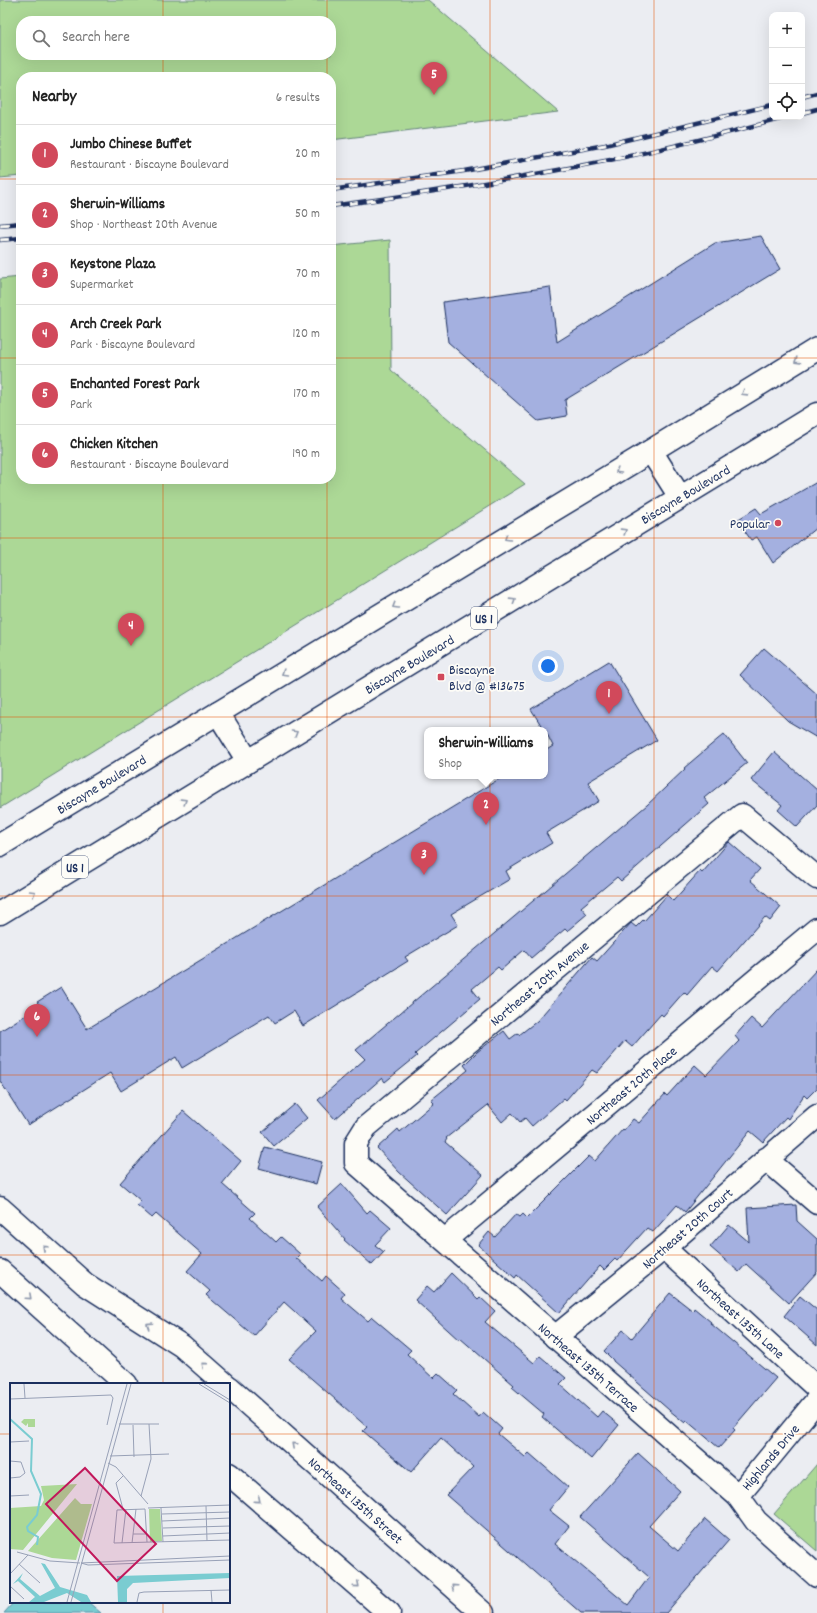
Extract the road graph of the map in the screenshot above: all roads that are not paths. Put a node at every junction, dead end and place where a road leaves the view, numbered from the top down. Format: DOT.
graph roads {
  1 [pos="817,349"];
  2 [pos="817,414"];
  3 [pos="651,451"];
  4 [pos="680,497"];
  5 [pos="218,713"];
  6 [pos="248,761"];
  7 [pos="0,845"];
  8 [pos="815,871"];
  9 [pos="0,913"];
  10 [pos="817,929"];
  11 [pos="817,1116"];
  12 [pos="766,1159"];
  13 [pos="356,1162"];
  14 [pos="817,1203"];
  15 [pos="0,1208"];
  16 [pos="445,1240"];
  17 [pos="664,1248"];
  18 [pos="0,1271"];
  19 [pos="555,1337"];
  20 [pos="125,1383"];
  21 [pos="224,1383"];
  22 [pos="230,1388"];
  23 [pos="817,1388"];
  24 [pos="817,1400"];
  25 [pos="230,1475"];
  26 [pos="738,1496"];
  27 [pos="817,1576"];
  28 [pos="389,1613"];
  29 [pos="483,1613"];
  1 -- 3 [label="street, Biscayne Boulevard, one-way"];
  2 -- 4 [label="street, Biscayne Boulevard / US 1"];
  3 -- 4 [label="street"];
  3 -- 5 [label="street, Biscayne Boulevard, one-way"];
  6 -- 4 [label="street, Biscayne Boulevard / US 1, one-way"];
  5 -- 6 [label="street"];
  5 -- 7 [label="street, Biscayne Boulevard"];
  9 -- 6 [label="street, Biscayne Boulevard / US 1, one-way"];
  8 -- 13 [label="street, Northeast 20th Avenue"];
  10 -- 16 [label="street, Northeast 20th Place"];
  11 -- 12 [label="street, Northeast 20th Court"];
  12 -- 14 [label="street"];
  12 -- 17 [label="street, Northeast 20th Court"];
  13 -- 16 [label="street, Northeast 135th Terrace"];
  21 -- 15 [label="street, one-way"];
  16 -- 19 [label="street, Northeast 135th Terrace"];
  17 -- 19 [label="street, Northeast 20th Court"];
  17 -- 23 [label="street, Northeast 135th Lane"];
  18 -- 20 [label="street, one-way"];
  19 -- 26 [label="street, Northeast 135th Terrace"];
  29 -- 22 [label="street, Northeast 135th Street, one-way"];
  24 -- 26 [label="street, Highlands Drive"];
  25 -- 28 [label="street, one-way"];
  26 -- 27 [label="street, Northeast 135th Terrace"];
}
